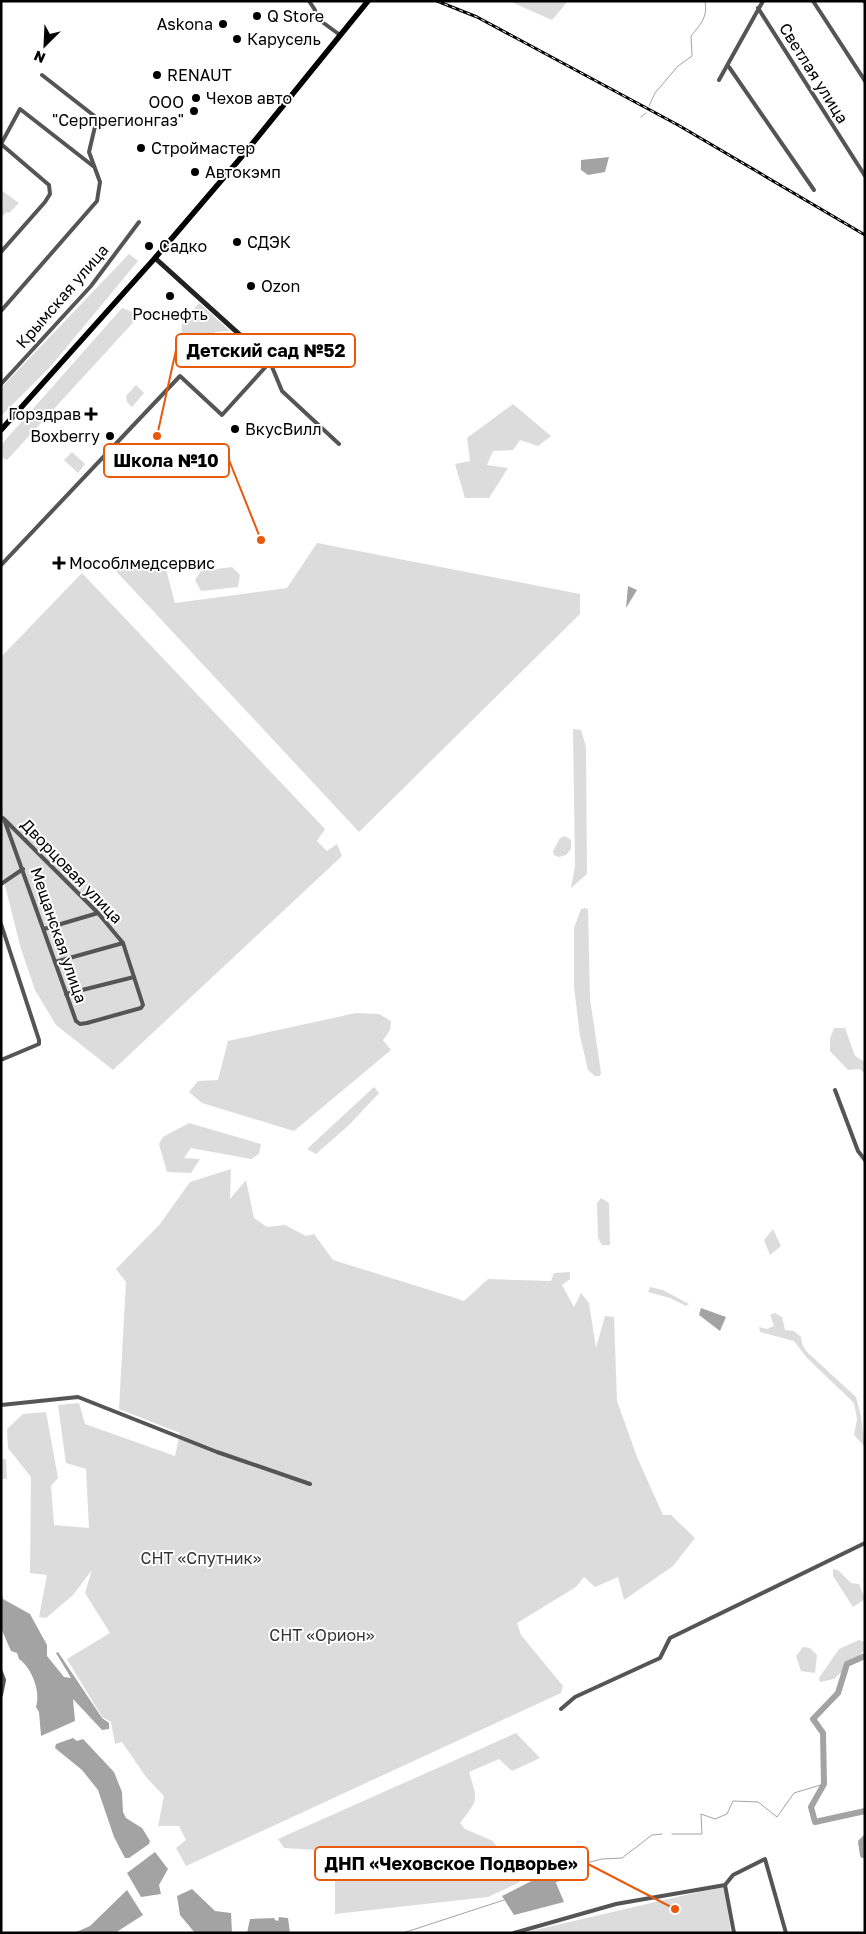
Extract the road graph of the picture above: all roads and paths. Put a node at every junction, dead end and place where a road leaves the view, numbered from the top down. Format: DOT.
graph roads {
  1 [pos="310,1"];
  2 [pos="368,1"];
  3 [pos="763,1"];
  4 [pos="813,1"];
  5 [pos="758,8"];
  6 [pos="340,35"];
  7 [pos="729,67"];
  8 [pos="42,75"];
  9 [pos="720,80"];
  10 [pos="865,81"];
  11 [pos="1,144"];
  12 [pos="95,168"];
  13 [pos="865,176"];
  14 [pos="814,190"];
  15 [pos="139,222"];
  16 [pos="1,252"];
  17 [pos="155,258"];
  18 [pos="1,311"];
  19 [pos="270,362"];
  20 [pos="1,384"];
  21 [pos="1,430"];
  22 [pos="339,444"];
  23 [pos="1,565"];
  24 [pos="3,818"];
  25 [pos="23,869"];
  26 [pos="1,884"];
  27 [pos="98,912"];
  28 [pos="1,924"];
  29 [pos="44,929"];
  30 [pos="123,943"];
  31 [pos="55,962"];
  32 [pos="134,977"];
  33 [pos="66,994"];
  34 [pos="87,1023"];
  35 [pos="1,1060"];
  36 [pos="835,1090"];
  37 [pos="865,1160"];
  38 [pos="1,1405"];
  39 [pos="310,1484"];
  40 [pos="865,1543"];
  41 [pos="1,1672"];
  42 [pos="1,1695"];
  43 [pos="561,1709"];
  44 [pos="725,1884"];
  45 [pos="514,1933"];
  46 [pos="734,1933"];
  47 [pos="786,1933"];
  1 -- 6 [label="street"];
  2 -- 6 [label="main road"];
  3 -- 5 [label="street"];
  4 -- 10 [label="street"];
  5 -- 7 [label="street"];
  5 -- 13 [label="street, Светлая улица"];
  6 -- 17 [label="main road"];
  7 -- 9 [label="street"];
  7 -- 14 [label="street"];
  8 -- 12 [label="street"];
  11 -- 12 [label="street"];
  11 -- 16 [label="street"];
  12 -- 18 [label="street"];
  15 -- 20 [label="street, Крымская улица"];
  17 -- 19 [label="street"];
  17 -- 21 [label="main road"];
  19 -- 22 [label="street"];
  19 -- 23 [label="street"];
  24 -- 25 [label="street, Мещанская улица"];
  24 -- 27 [label="street, Дворцовая улица"];
  25 -- 26 [label="street"];
  25 -- 29 [label="street, Мещанская улица"];
  27 -- 29 [label="street"];
  27 -- 30 [label="street, Дворцовая улица"];
  28 -- 35 [label="street"];
  29 -- 31 [label="street, Мещанская улица"];
  30 -- 31 [label="street"];
  30 -- 32 [label="street, Дворцовая улица"];
  31 -- 33 [label="street, Мещанская улица"];
  32 -- 33 [label="street"];
  32 -- 34 [label="street, Дворцовая улица"];
  33 -- 34 [label="street, Мещанская улица"];
  36 -- 37 [label="street"];
  38 -- 39 [label="street"];
  40 -- 43 [label="street"];
  41 -- 42 [label="street"];
  44 -- 45 [label="street"];
  44 -- 46 [label="street"];
  44 -- 47 [label="street"];
}
